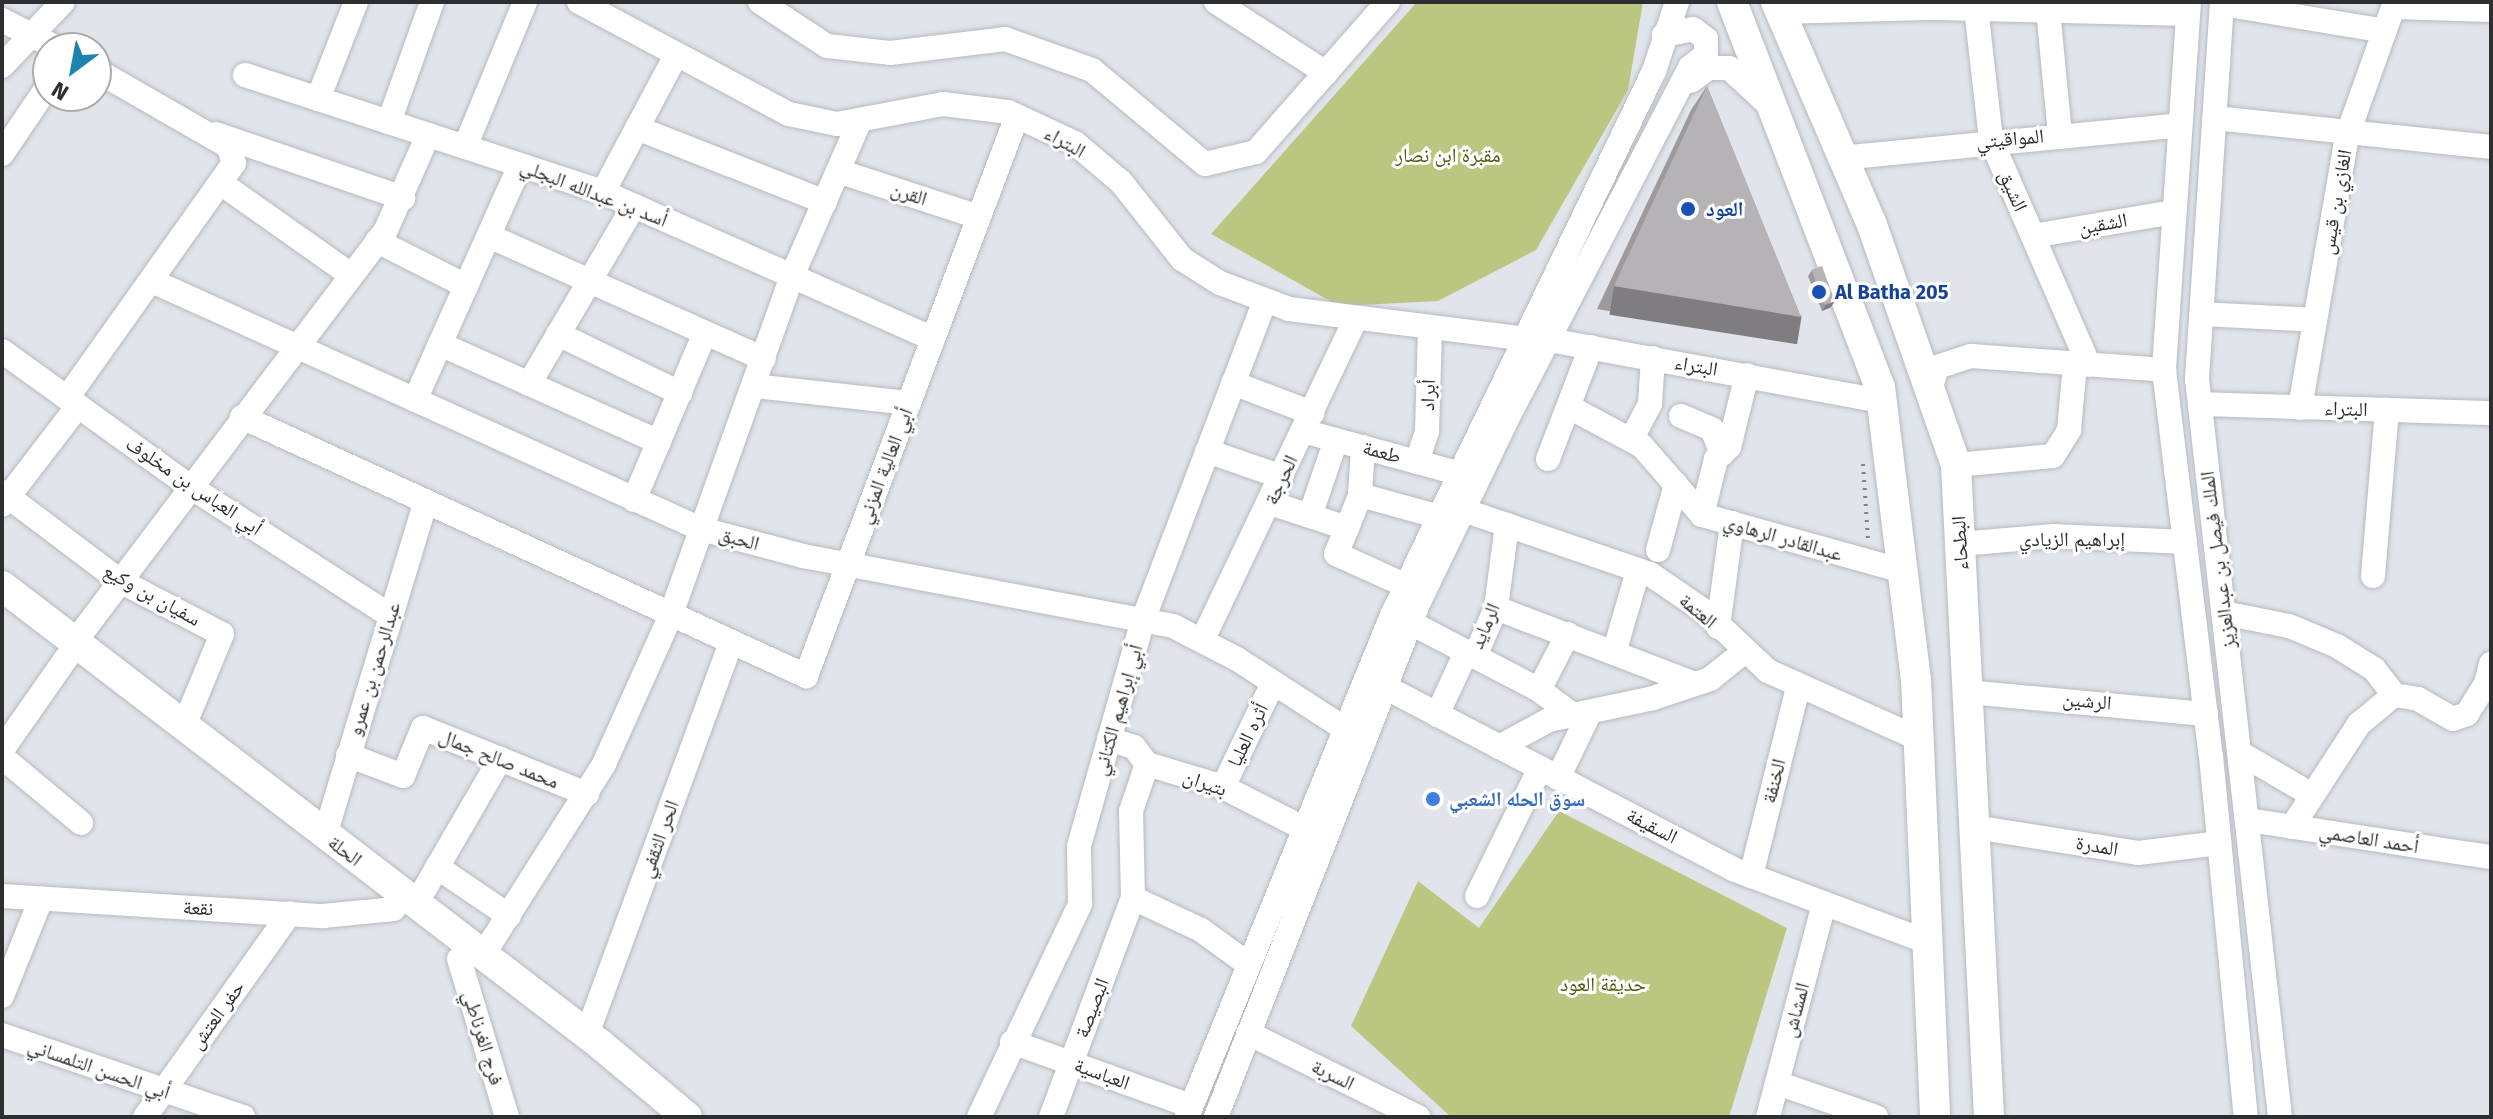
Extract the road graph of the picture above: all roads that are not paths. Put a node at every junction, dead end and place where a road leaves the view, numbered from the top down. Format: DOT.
graph roads {
  1 [pos="63,2"];
  2 [pos="356,2"];
  3 [pos="432,2"];
  4 [pos="525,2"];
  5 [pos="579,2"];
  6 [pos="760,2"];
  7 [pos="1216,2"];
  8 [pos="1388,2"];
  9 [pos="1677,2"];
  10 [pos="1732,2"];
  11 [pos="2222,3"];
  12 [pos="2395,4"];
  13 [pos="1938,5"];
  14 [pos="1778,7"];
  15 [pos="1976,8"];
  16 [pos="2188,8"];
  17 [pos="2048,10"];
  18 [pos="2491,10"];
  19 [pos="2,20"];
  20 [pos="2385,31"];
  21 [pos="34,32"];
  22 [pos="32,34"];
  23 [pos="1664,35"];
  24 [pos="676,55"];
  25 [pos="2,66"];
  26 [pos="1326,73"];
  27 [pos="245,75"];
  28 [pos="112,79"];
  29 [pos="1677,93"];
  30 [pos="318,99"];
  31 [pos="1771,108"];
  32 [pos="32,110"];
  33 [pos="1017,116"];
  34 [pos="2215,118"];
  35 [pos="860,120"];
  36 [pos="389,122"];
  37 [pos="2180,125"];
  38 [pos="194,126"];
  39 [pos="637,128"];
  40 [pos="428,135"];
  41 [pos="2060,135"];
  42 [pos="2347,136"];
  43 [pos="1991,140"];
  44 [pos="465,147"];
  45 [pos="2491,147"];
  46 [pos="2,154"];
  47 [pos="1840,158"];
  48 [pos="520,165"];
  49 [pos="838,171"];
  50 [pos="222,184"];
  51 [pos="603,192"];
  52 [pos="403,198"];
  53 [pos="825,202"];
  54 [pos="634,206"];
  55 [pos="2174,212"];
  56 [pos="979,217"];
  57 [pos="489,236"];
  58 [pos="2033,236"];
  59 [pos="377,241"];
  60 [pos="351,275"];
  61 [pos="792,276"];
  62 [pos="152,281"];
  63 [pos="590,281"];
  64 [pos="466,286"];
  65 [pos="1265,300"];
  66 [pos="2202,314"];
  67 [pos="1356,318"];
  68 [pos="2315,320"];
  69 [pos="1430,327"];
  70 [pos="705,333"];
  71 [pos="558,334"];
  72 [pos="933,339"];
  73 [pos="1538,340"];
  74 [pos="297,344"];
  75 [pos="440,344"];
  76 [pos="1591,347"];
  77 [pos="2,351"];
  78 [pos="1653,358"];
  79 [pos="764,359"];
  80 [pos="2082,364"];
  81 [pos="2164,370"];
  82 [pos="1747,375"];
  83 [pos="1233,383"];
  84 [pos="529,384"];
  85 [pos="754,386"];
  86 [pos="1930,391"];
  87 [pos="680,393"];
  88 [pos="415,400"];
  89 [pos="1882,401"];
  90 [pos="72,402"];
  91 [pos="909,403"];
  92 [pos="2200,404"];
  93 [pos="1569,407"];
  94 [pos="2300,408"];
  95 [pos="2387,410"];
  96 [pos="2491,413"];
  97 [pos="1681,416"];
  98 [pos="242,417"];
  99 [pos="1308,422"];
  100 [pos="1336,440"];
  101 [pos="1631,440"];
  102 [pos="659,442"];
  103 [pos="1363,447"];
  104 [pos="1207,451"];
  105 [pos="1722,454"];
  106 [pos="1548,459"];
  107 [pos="1417,462"];
  108 [pos="1956,465"];
  109 [pos="1461,474"];
  110 [pos="1282,477"];
  111 [pos="1676,484"];
  112 [pos="189,486"];
  113 [pos="1360,495"];
  114 [pos="4,498"];
  115 [pos="634,500"];
  116 [pos="425,503"];
  117 [pos="1270,503"];
  118 [pos="1463,510"];
  119 [pos="1702,515"];
  120 [pos="1310,516"];
  121 [pos="1440,517"];
  122 [pos="1732,523"];
  123 [pos="1507,525"];
  124 [pos="1347,528"];
  125 [pos="701,529"];
  126 [pos="2185,542"];
  127 [pos="1960,544"];
  128 [pos="1658,550"];
  129 [pos="848,565"];
  130 [pos="1638,571"];
  131 [pos="1903,571"];
  132 [pos="2373,576"];
  133 [pos="120,581"];
  134 [pos="2,586"];
  135 [pos="1407,586"];
  136 [pos="2,606"];
  137 [pos="1496,608"];
  138 [pos="2224,613"];
  139 [pos="389,615"];
  140 [pos="670,617"];
  141 [pos="1143,620"];
  142 [pos="1411,623"];
  143 [pos="1718,627"];
  144 [pos="1568,634"];
  145 [pos="1202,641"];
  146 [pos="731,643"];
  147 [pos="71,650"];
  148 [pos="1744,652"];
  149 [pos="1614,653"];
  150 [pos="1476,654"];
  151 [pos="2491,664"];
  152 [pos="1273,683"];
  153 [pos="1695,684"];
  154 [pos="1385,687"];
  155 [pos="1798,687"];
  156 [pos="1539,690"];
  157 [pos="1967,692"];
  158 [pos="2394,695"];
  159 [pos="1581,713"];
  160 [pos="2206,714"];
  161 [pos="1437,715"];
  162 [pos="183,728"];
  163 [pos="1345,729"];
  164 [pos="1109,739"];
  165 [pos="1919,739"];
  166 [pos="1499,747"];
  167 [pos="2,750"];
  168 [pos="2240,753"];
  169 [pos="348,755"];
  170 [pos="2,757"];
  171 [pos="500,759"];
  172 [pos="1147,764"];
  173 [pos="1549,773"];
  174 [pos="1223,787"];
  175 [pos="587,794"];
  176 [pos="2312,795"];
  177 [pos="2248,820"];
  178 [pos="81,823"];
  179 [pos="1974,827"];
  180 [pos="2292,827"];
  181 [pos="1303,828"];
  182 [pos="325,835"];
  183 [pos="2219,843"];
  184 [pos="2491,857"];
  185 [pos="437,867"];
  186 [pos="1751,876"];
  187 [pos="2,896"];
  188 [pos="1477,896"];
  189 [pos="1133,898"];
  190 [pos="41,899"];
  191 [pos="1824,903"];
  192 [pos="405,906"];
  193 [pos="290,913"];
  194 [pos="509,916"];
  195 [pos="1928,942"];
  196 [pos="471,957"];
  197 [pos="1248,964"];
  198 [pos="2,996"];
  199 [pos="1248,1033"];
  200 [pos="587,1034"];
  201 [pos="2,1035"];
  202 [pos="1012,1042"];
  203 [pos="1071,1063"];
  204 [pos="1777,1083"];
  205 [pos="162,1091"];
  206 [pos="1389,1110"];
  207 [pos="1189,1112"];
  208 [pos="145,1117"];
  209 [pos="243,1117"];
  210 [pos="507,1117"];
  211 [pos="657,1117"];
  212 [pos="687,1117"];
  213 [pos="979,1117"];
  214 [pos="1051,1117"];
  215 [pos="1216,1117"];
  216 [pos="1418,1117"];
  217 [pos="1768,1117"];
  218 [pos="1876,1117"];
  219 [pos="1935,1117"];
  220 [pos="1989,1117"];
  221 [pos="2246,1117"];
  222 [pos="2280,1117"];
  1 -- 21 [label="street"];
  2 -- 30 [label="street"];
  3 -- 36 [label="street"];
  4 -- 44 [label="street"];
  5 -- 24 [label="street, البتراء"];
  6 -- 26 [label="street"];
  7 -- 26 [label="street"];
  8 -- 26 [label="street"];
  9 -- 23 [label="street"];
  10 -- 31 [label="main road"];
  11 -- 20 [label="street"];
  11 -- 34 [label="street, الملك فيصل بن عبدالعزيز"];
  12 -- 18 [label="street"];
  12 -- 20 [label="street, الغازي بن قيس"];
  13 -- 14 [label="street"];
  13 -- 15 [label="street"];
  14 -- 47 [label="main road, البطحاء"];
  15 -- 17 [label="street"];
  15 -- 43 [label="street, الشيق"];
  16 -- 17 [label="street"];
  16 -- 37 [label="street, الملك فيصل بن عبدالعزيز"];
  17 -- 41 [label="street"];
  19 -- 22 [label="street"];
  20 -- 42 [label="street, الغازي بن قيس"];
  22 -- 25 [label="street"];
  23 -- 29 [label="street"];
  23 -- 73 [label="street"];
  24 -- 35 [label="street, البتراء"];
  24 -- 39 [label="street"];
  27 -- 30 [label="street, أسد بن عبدالله البجلي"];
  28 -- 38 [label="street"];
  29 -- 31 [label="street"];
  29 -- 73 [label="street"];
  30 -- 36 [label="street, أسد بن عبدالله البجلي"];
  31 -- 89 [label="main road"];
  32 -- 46 [label="street"];
  33 -- 35 [label="street, البتراء"];
  33 -- 56 [label="street, أبي العالية المزني"];
  33 -- 65 [label="street, البتراء"];
  34 -- 42 [label="street"];
  34 -- 66 [label="street, الملك فيصل بن عبدالعزيز"];
  35 -- 49 [label="street"];
  36 -- 40 [label="street, أسد بن عبدالله البجلي"];
  37 -- 41 [label="street, المواقيتي"];
  37 -- 55 [label="street, الملك فيصل بن عبدالعزيز"];
  38 -- 50 [label="street"];
  38 -- 52 [label="street"];
  39 -- 51 [label="street"];
  39 -- 53 [label="street"];
  40 -- 44 [label="street, أسد بن عبدالله البجلي"];
  40 -- 52 [label="street"];
  41 -- 43 [label="street, المواقيتي"];
  42 -- 45 [label="street"];
  42 -- 68 [label="street, الغازي بن قيس"];
  43 -- 47 [label="street, المواقيتي"];
  43 -- 58 [label="street, الشيق"];
  44 -- 48 [label="street, أسد بن عبدالله البجلي"];
  47 -- 86 [label="main road, البطحاء"];
  48 -- 51 [label="street, أسد بن عبدالله البجلي"];
  48 -- 57 [label="street"];
  49 -- 53 [label="street"];
  49 -- 56 [label="street, القرن"];
  50 -- 60 [label="street"];
  50 -- 62 [label="street"];
  51 -- 54 [label="street, أسد بن عبدالله البجلي"];
  52 -- 59 [label="street"];
  53 -- 61 [label="street"];
  54 -- 61 [label="street, أسد بن عبدالله البجلي"];
  54 -- 63 [label="street"];
  55 -- 58 [label="street, الشقين"];
  55 -- 81 [label="street, الملك فيصل بن عبدالعزيز"];
  56 -- 72 [label="street, أبي العالية المزني"];
  57 -- 63 [label="street"];
  57 -- 64 [label="street"];
  58 -- 80 [label="street, الشيق"];
  59 -- 60 [label="street"];
  59 -- 64 [label="street"];
  60 -- 74 [label="street"];
  61 -- 72 [label="street, أسد بن عبدالله البجلي"];
  61 -- 79 [label="street"];
  62 -- 74 [label="street, الحبق"];
  62 -- 90 [label="street"];
  63 -- 70 [label="street"];
  63 -- 71 [label="street"];
  64 -- 75 [label="street"];
  65 -- 67 [label="street, البتراء"];
  65 -- 83 [label="street, أبي إبراهيم الكتاني"];
  66 -- 68 [label="street"];
  66 -- 92 [label="street, الملك فيصل بن عبدالعزيز"];
  67 -- 69 [label="street, البتراء"];
  67 -- 99 [label="street, الحرجة"];
  68 -- 94 [label="street, الغازي بن قيس"];
  69 -- 73 [label="street, البتراء"];
  69 -- 107 [label="street, أبراد"];
  70 -- 79 [label="street"];
  70 -- 87 [label="street"];
  71 -- 84 [label="street"];
  71 -- 87 [label="street"];
  72 -- 91 [label="street, أبي العالية المزني"];
  73 -- 76 [label="street, البتراء"];
  73 -- 109 [label="street"];
  73 -- 118 [label="street"];
  74 -- 88 [label="street, الحبق"];
  74 -- 98 [label="street"];
  75 -- 84 [label="street"];
  75 -- 88 [label="street"];
  76 -- 78 [label="street, البتراء"];
  76 -- 93 [label="street"];
  77 -- 90 [label="street, أبي العباس بن مخلوف"];
  78 -- 82 [label="street, البتراء"];
  78 -- 101 [label="street, البتراء"];
  79 -- 85 [label="street"];
  80 -- 81 [label="street"];
  80 -- 86 [label="street"];
  80 -- 108 [label="street"];
  81 -- 126 [label="street, الملك فيصل بن عبدالعزيز"];
  82 -- 89 [label="street, البتراء"];
  82 -- 105 [label="street"];
  83 -- 99 [label="street, طعمة"];
  83 -- 104 [label="street, أبي إبراهيم الكتاني"];
  84 -- 102 [label="street"];
  85 -- 91 [label="street"];
  85 -- 125 [label="street"];
  86 -- 108 [label="main road, البطحاء"];
  87 -- 102 [label="street"];
  88 -- 115 [label="street, الحبق"];
  89 -- 131 [label="main road"];
  90 -- 112 [label="street, أبي العباس بن مخلوف"];
  90 -- 114 [label="street"];
  91 -- 129 [label="street, أبي العالية المزني"];
  92 -- 94 [label="street, البتراء"];
  92 -- 138 [label="street, الملك فيصل بن عبدالعزيز"];
  93 -- 101 [label="street, عبدالقادر الرهاوي"];
  93 -- 106 [label="street"];
  94 -- 95 [label="street, البتراء"];
  95 -- 96 [label="street, البتراء"];
  95 -- 132 [label="street"];
  97 -- 105 [label="street"];
  98 -- 112 [label="street"];
  98 -- 116 [label="street, أبي العالية المزني"];
  99 -- 100 [label="street, طعمة"];
  99 -- 110 [label="street, الحرجة"];
  100 -- 103 [label="street, طعمة"];
  100 -- 120 [label="street"];
  101 -- 111 [label="street, عبدالقادر الرهاوي"];
  102 -- 115 [label="street"];
  103 -- 107 [label="street, طعمة"];
  103 -- 113 [label="street"];
  104 -- 110 [label="street"];
  104 -- 141 [label="street, أبي إبراهيم الكتاني"];
  105 -- 119 [label="street"];
  107 -- 109 [label="street, طعمة"];
  108 -- 127 [label="main road, البطحاء"];
  109 -- 121 [label="street"];
  110 -- 117 [label="street, الحرجة"];
  111 -- 119 [label="street, عبدالقادر الرهاوي"];
  111 -- 128 [label="street"];
  112 -- 133 [label="street"];
  112 -- 139 [label="street, أبي العباس بن مخلوف"];
  113 -- 121 [label="street"];
  113 -- 124 [label="street"];
  114 -- 133 [label="street, سفيان بن وكيع"];
  115 -- 125 [label="street, الحبق"];
  116 -- 139 [label="street, عبدالرحمن بن عمرو"];
  116 -- 140 [label="street, أبي العالية المزني"];
  117 -- 120 [label="street"];
  117 -- 145 [label="street, الحرجة"];
  118 -- 123 [label="street, العتمة"];
  118 -- 142 [label="street"];
  119 -- 122 [label="street, عبدالقادر الرهاوي"];
  120 -- 124 [label="street"];
  121 -- 135 [label="street"];
  122 -- 131 [label="street, عبدالقادر الرهاوي"];
  122 -- 143 [label="street"];
  123 -- 130 [label="street, العتمة"];
  123 -- 137 [label="street, الرمايد"];
  124 -- 135 [label="street"];
  125 -- 129 [label="street, الحبق"];
  125 -- 140 [label="street"];
  126 -- 127 [label="street, إبراهيم الزيادي"];
  126 -- 160 [label="street, الملك فيصل بن عبدالعزيز"];
  127 -- 157 [label="main road, البطحاء"];
  129 -- 141 [label="street, الحبق"];
  129 -- 146 [label="street, أبي العالية المزني"];
  130 -- 143 [label="street, العتمة"];
  130 -- 149 [label="street"];
  131 -- 165 [label="main road"];
  133 -- 147 [label="street"];
  133 -- 162 [label="street, سفيان بن وكيع"];
  134 -- 147 [label="main road, الحلة"];
  135 -- 163 [label="street"];
  136 -- 147 [label="main road, الحلة"];
  137 -- 144 [label="street"];
  137 -- 150 [label="street, الرمايد"];
  138 -- 158 [label="street"];
  138 -- 168 [label="street, الملك فيصل بن عبدالعزيز"];
  139 -- 169 [label="street, عبدالرحمن بن عمرو"];
  140 -- 146 [label="street, أبي العالية المزني"];
  140 -- 175 [label="street"];
  141 -- 145 [label="street, الحبق"];
  141 -- 164 [label="street, أبي إبراهيم الكتاني"];
  142 -- 150 [label="street"];
  142 -- 154 [label="street"];
  143 -- 148 [label="street, العتمة"];
  144 -- 149 [label="street"];
  144 -- 156 [label="street"];
  145 -- 152 [label="street, الحبق"];
  146 -- 200 [label="street, الحر الثقفي"];
  147 -- 162 [label="main road, الحلة"];
  147 -- 167 [label="street"];
  147 -- 192 [label="main road, الحلة"];
  148 -- 153 [label="street"];
  148 -- 155 [label="street, العتمة"];
  149 -- 153 [label="street"];
  150 -- 156 [label="street"];
  150 -- 161 [label="street, الرمايد"];
  151 -- 158 [label="street"];
  152 -- 163 [label="street, الحبق"];
  152 -- 174 [label="street, أثره العليا"];
  153 -- 159 [label="street"];
  154 -- 161 [label="street, السقيفة"];
  154 -- 199 [label="street"];
  155 -- 165 [label="street, العتمة"];
  155 -- 186 [label="street, الخنفة"];
  156 -- 159 [label="street"];
  157 -- 160 [label="street, الرشين"];
  157 -- 179 [label="main road, البطحاء"];
  158 -- 176 [label="street"];
  159 -- 166 [label="street"];
  159 -- 173 [label="street"];
  160 -- 183 [label="street, الملك فيصل بن عبدالعزيز"];
  161 -- 166 [label="street, السقيفة"];
  162 -- 182 [label="main road, الحلة"];
  163 -- 181 [label="street"];
  164 -- 172 [label="street, بتيران"];
  164 -- 202 [label="street, أبي إبراهيم الكتاني"];
  165 -- 195 [label="main road"];
  166 -- 173 [label="street, السقيفة"];
  168 -- 176 [label="street"];
  168 -- 177 [label="street, الملك فيصل بن عبدالعزيز"];
  169 -- 171 [label="street, محمد صالح جمال"];
  169 -- 182 [label="street, عبدالرحمن بن عمرو"];
  170 -- 178 [label="street"];
  171 -- 175 [label="street, محمد صالح جمال"];
  171 -- 185 [label="street"];
  172 -- 174 [label="street, بتيران"];
  172 -- 189 [label="street, البصيصة"];
  173 -- 186 [label="street, السقيفة"];
  173 -- 188 [label="street"];
  174 -- 181 [label="street, بتيران"];
  175 -- 194 [label="street"];
  176 -- 180 [label="street"];
  177 -- 180 [label="street, أحمد العاصمي"];
  177 -- 222 [label="street, الملك فيصل بن عبدالعزيز"];
  179 -- 183 [label="street, المدرة"];
  179 -- 220 [label="main road, البطحاء"];
  180 -- 184 [label="street, أحمد العاصمي"];
  181 -- 197 [label="street"];
  182 -- 192 [label="main road, الحلة"];
  183 -- 221 [label="street, الملك فيصل بن عبدالعزيز"];
  185 -- 192 [label="street"];
  185 -- 194 [label="street"];
  186 -- 191 [label="street, السقيفة"];
  187 -- 190 [label="street, نقعة"];
  189 -- 197 [label="street"];
  189 -- 203 [label="street, البصيصة"];
  190 -- 193 [label="street, نقعة"];
  190 -- 198 [label="street"];
  191 -- 195 [label="street, السقيفة"];
  191 -- 204 [label="street, المشاش"];
  192 -- 193 [label="street, نقعة"];
  192 -- 196 [label="main road, الحلة"];
  193 -- 205 [label="street, حفر العتش"];
  194 -- 196 [label="street"];
  195 -- 219 [label="main road"];
  196 -- 200 [label="main road, الحلة"];
  196 -- 210 [label="street, فرج الغرناطي"];
  196 -- 211 [label="main road, الحلة"];
  197 -- 207 [label="street"];
  199 -- 206 [label="street, السربة"];
  199 -- 215 [label="street"];
  200 -- 212 [label="main road, الحلة"];
  201 -- 205 [label="street, أبي الحسن التلمساني"];
  202 -- 203 [label="street, العباسية"];
  202 -- 213 [label="street, أبي إبراهيم الكتاني"];
  203 -- 207 [label="street, العباسية"];
  203 -- 214 [label="street, البصيصة"];
  204 -- 217 [label="street, المشاش"];
  204 -- 218 [label="street"];
  205 -- 208 [label="street, حفر العتش"];
  205 -- 209 [label="street, أبي الحسن التلمساني"];
  206 -- 216 [label="street, السربة"];
}
